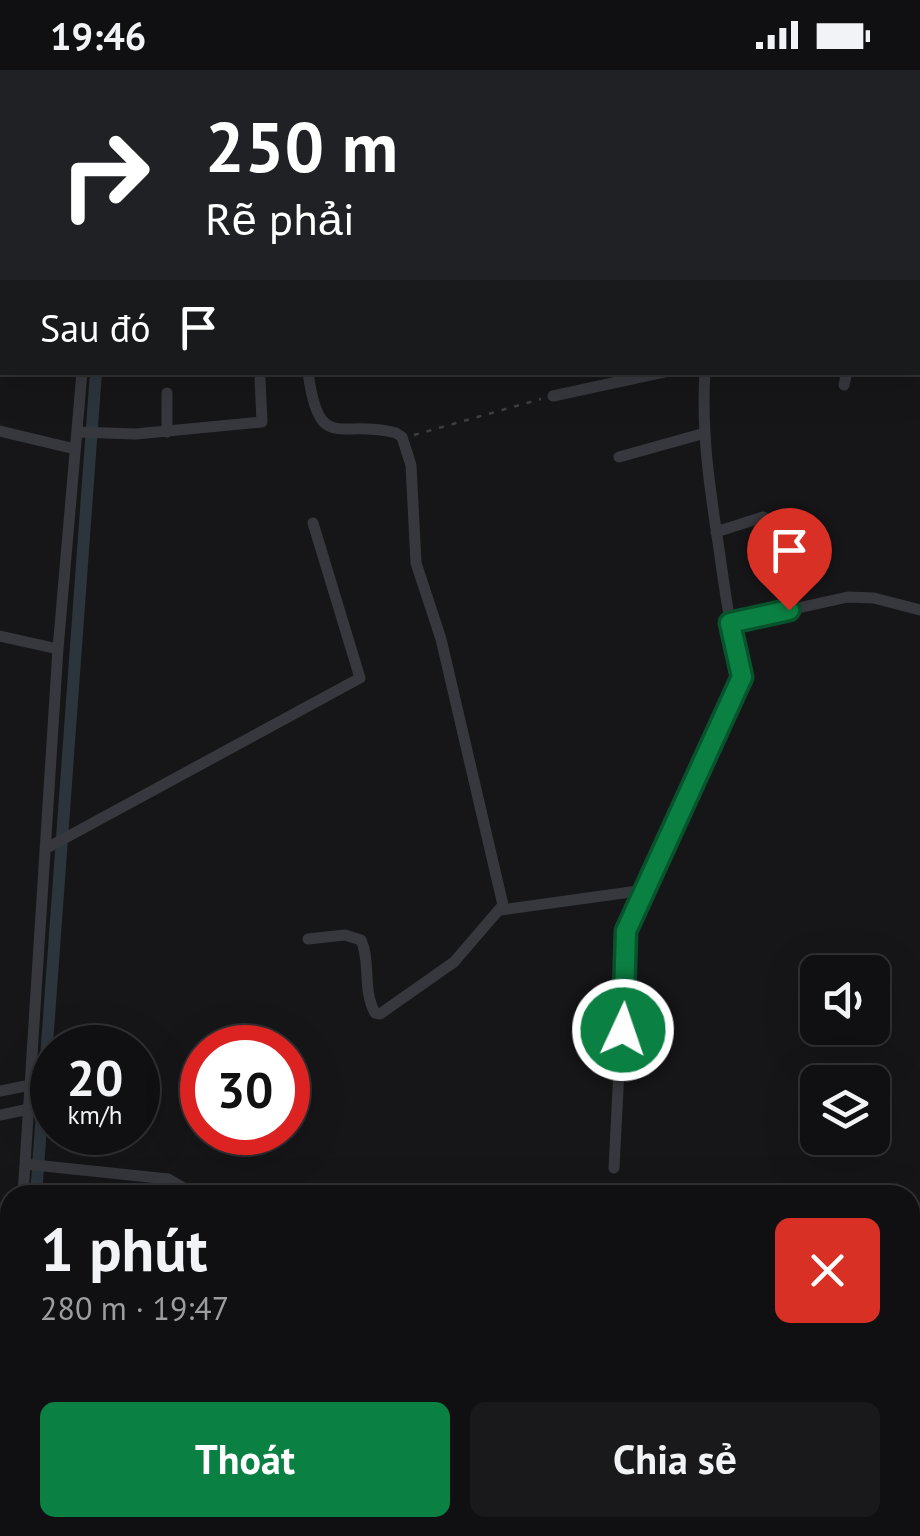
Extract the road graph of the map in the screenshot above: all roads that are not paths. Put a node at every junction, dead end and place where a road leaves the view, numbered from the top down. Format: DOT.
graph roads {
  1 [pos="82,375"];
  2 [pos="309,375"];
  3 [pos="650,375"];
  4 [pos="706,375"];
  5 [pos="260,379"];
  6 [pos="168,393"];
  7 [pos="552,396"];
  8 [pos="0,430"];
  9 [pos="77,432"];
  10 [pos="167,432"];
  11 [pos="705,433"];
  12 [pos="76,450"];
  13 [pos="619,456"];
  14 [pos="762,517"];
  15 [pos="313,523"];
  16 [pos="716,532"];
  17 [pos="920,610"];
  18 [pos="730,623"];
  19 [pos="0,636"];
  20 [pos="58,649"];
  21 [pos="45,848"];
  22 [pos="645,890"];
  23 [pos="501,910"];
  24 [pos="308,939"];
  25 [pos="34,1025"];
  26 [pos="30,1086"];
  27 [pos="0,1091"];
  28 [pos="29,1109"];
  29 [pos="0,1115"];
  30 [pos="29,1164"];
  31 [pos="614,1168"];
  32 [pos="25,1185"];
  33 [pos="177,1185"];
  1 -- 9 [label="street"];
  2 -- 23 [label="street"];
  3 -- 7 [label="street"];
  4 -- 11 [label="street"];
  5 -- 10 [label="street"];
  6 -- 10 [label="street"];
  8 -- 12 [label="street"];
  9 -- 10 [label="street"];
  9 -- 12 [label="street"];
  11 -- 13 [label="street"];
  11 -- 16 [label="street"];
  12 -- 20 [label="street"];
  14 -- 16 [label="street"];
  15 -- 21 [label="street"];
  16 -- 18 [label="street"];
  17 -- 18 [label="street"];
  18 -- 22 [label="street"];
  19 -- 20 [label="street"];
  20 -- 21 [label="street"];
  21 -- 25 [label="street"];
  22 -- 23 [label="street"];
  22 -- 31 [label="street"];
  23 -- 24 [label="street"];
  26 -- 27 [label="street"];
  26 -- 28 [label="street"];
  28 -- 29 [label="street"];
  28 -- 30 [label="street"];
  30 -- 32 [label="street"];
  30 -- 33 [label="street"];
}
